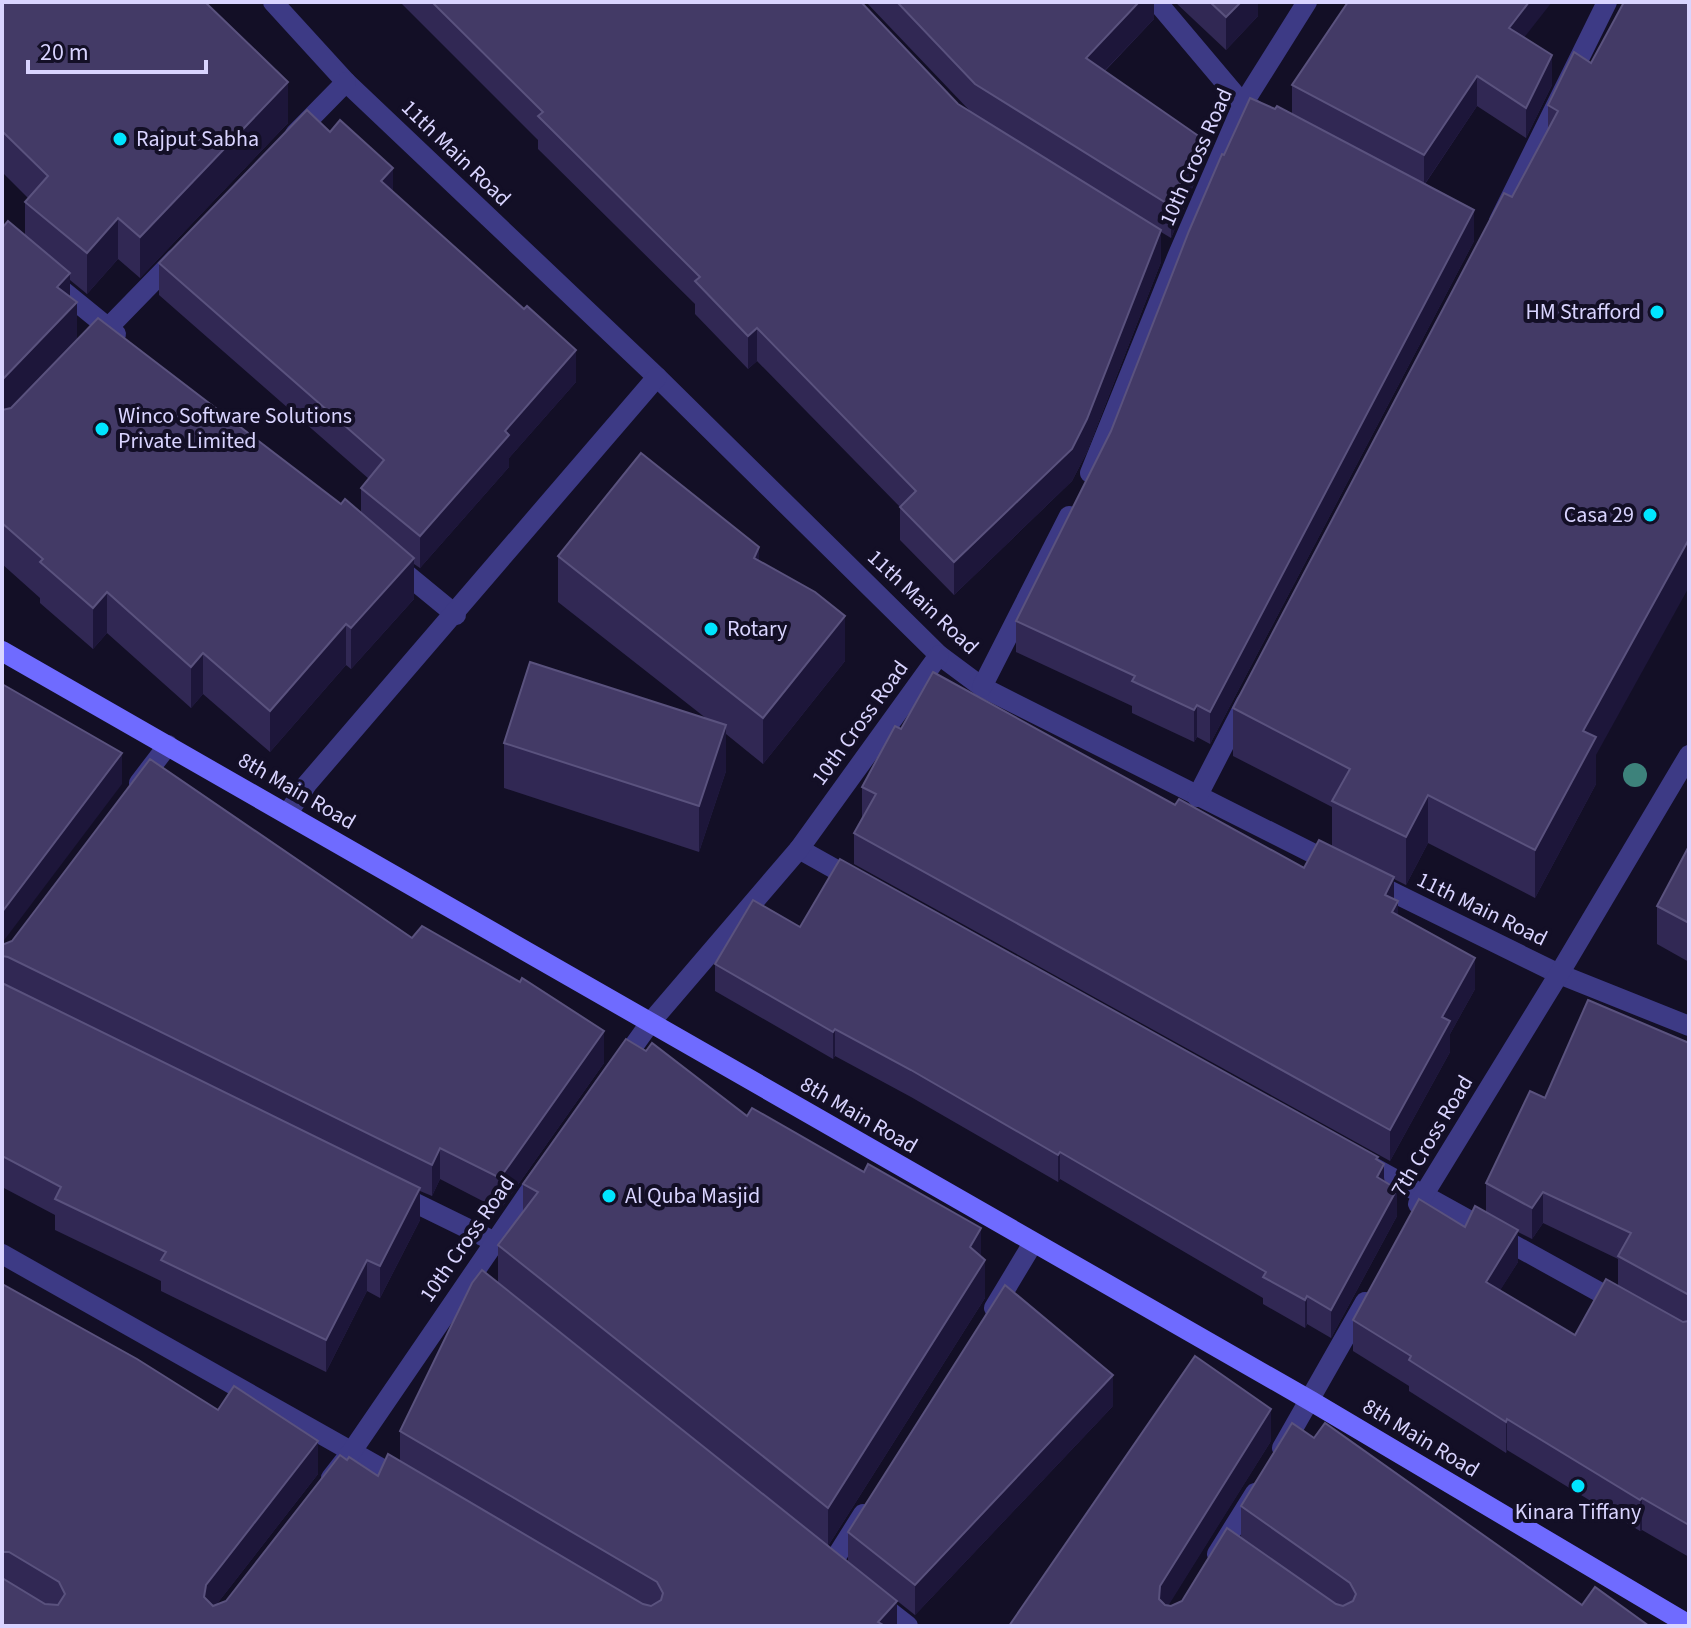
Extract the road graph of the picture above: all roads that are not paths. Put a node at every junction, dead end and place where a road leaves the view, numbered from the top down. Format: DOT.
graph roads {
  1 [pos="273,2"];
  2 [pos="1157,2"];
  3 [pos="1307,2"];
  4 [pos="1607,2"];
  5 [pos="346,82"];
  6 [pos="1243,104"];
  7 [pos="1271,119"];
  8 [pos="279,151"];
  9 [pos="1485,232"];
  10 [pos="194,239"];
  11 [pos="37,270"];
  12 [pos="108,328"];
  13 [pos="132,347"];
  14 [pos="87,350"];
  15 [pos="657,377"];
  16 [pos="384,555"];
  17 [pos="456,615"];
  18 [pos="2,651"];
  19 [pos="939,655"];
  20 [pos="1256,685"];
  21 [pos="982,687"];
  22 [pos="168,745"];
  23 [pos="1689,755"];
  24 [pos="1197,797"];
  25 [pos="124,803"];
  26 [pos="288,813"];
  27 [pos="799,849"];
  28 [pos="882,895"];
  29 [pos="1559,974"];
  30 [pos="650,1023"];
  31 [pos="1689,1026"];
  32 [pos="610,1078"];
  33 [pos="1340,1149"];
  34 [pos="547,1166"];
  35 [pos="381,1186"];
  36 [pos="1423,1195"];
  37 [pos="1408,1223"];
  38 [pos="493,1241"];
  39 [pos="1033,1243"];
  40 [pos="2,1254"];
  41 [pos="1377,1279"];
  42 [pos="1633,1310"];
  43 [pos="984,1325"];
  44 [pos="1311,1401"];
  45 [pos="352,1451"];
  46 [pos="323,1489"];
  47 [pos="420,1491"];
  48 [pos="874,1498"];
  49 [pos="831,1565"];
  50 [pos="1209,1566"];
  51 [pos="864,1591"];
  52 [pos="1689,1625"];
  53 [pos="908,1626"];
  1 -- 5 [label="street, 11th Main Road"];
  2 -- 6 [label="street"];
  3 -- 6 [label="street, 10th Cross Road"];
  4 -- 9 [label="street"];
  5 -- 8 [label="street"];
  5 -- 15 [label="street, 11th Main Road"];
  6 -- 7 [label="street"];
  6 -- 21 [label="street, 10th Cross Road"];
  10 -- 12 [label="street"];
  11 -- 12 [label="street"];
  12 -- 13 [label="street"];
  12 -- 14 [label="street"];
  15 -- 17 [label="street"];
  15 -- 19 [label="street, 11th Main Road"];
  16 -- 17 [label="street"];
  17 -- 26 [label="street"];
  18 -- 22 [label="street, 8th Main Road"];
  19 -- 21 [label="street, 11th Main Road"];
  19 -- 27 [label="street, 10th Cross Road"];
  20 -- 24 [label="street"];
  21 -- 24 [label="street, 11th Main Road"];
  22 -- 25 [label="street"];
  22 -- 26 [label="street, 8th Main Road"];
  23 -- 29 [label="street, 7th Cross Road"];
  24 -- 29 [label="street, 11th Main Road"];
  26 -- 30 [label="street, 8th Main Road"];
  27 -- 28 [label="street"];
  27 -- 30 [label="street, 10th Cross Road"];
  29 -- 31 [label="street, 11th Main Road"];
  29 -- 36 [label="street, 7th Cross Road"];
  30 -- 32 [label="street, 10th Cross Road"];
  30 -- 39 [label="street, 8th Main Road"];
  33 -- 36 [label="street"];
  34 -- 38 [label="street, 10th Cross Road"];
  35 -- 38 [label="street"];
  36 -- 37 [label="street, 7th Cross Road"];
  36 -- 42 [label="street"];
  38 -- 45 [label="street, 10th Cross Road"];
  39 -- 43 [label="street"];
  39 -- 44 [label="street, 8th Main Road"];
  40 -- 45 [label="street"];
  41 -- 44 [label="street"];
  44 -- 50 [label="street"];
  44 -- 52 [label="street, 8th Main Road"];
  45 -- 46 [label="street, 10th Cross Road"];
  45 -- 47 [label="street"];
  48 -- 49 [label="street"];
  51 -- 53 [label="street"];
}
